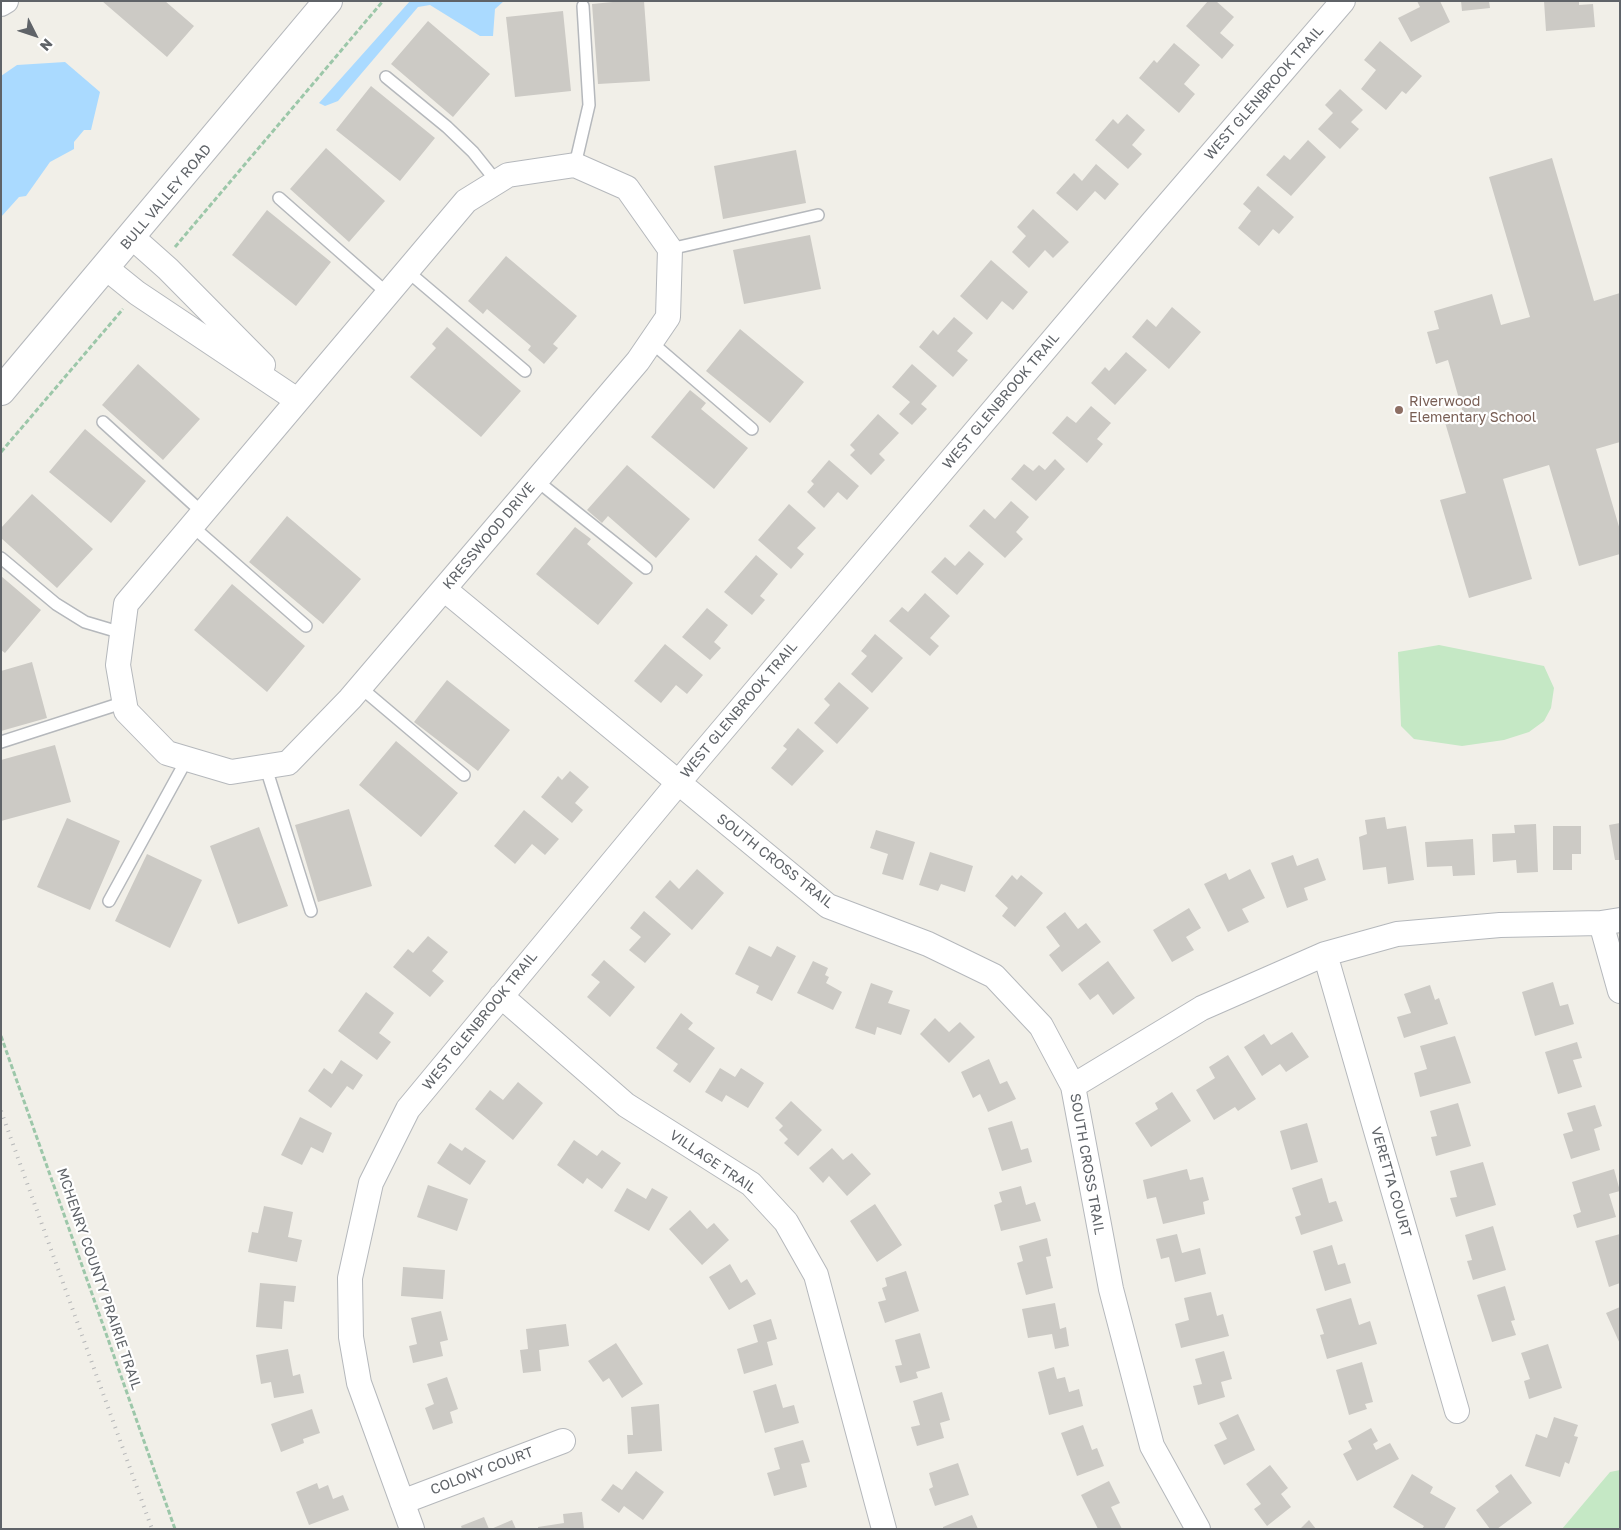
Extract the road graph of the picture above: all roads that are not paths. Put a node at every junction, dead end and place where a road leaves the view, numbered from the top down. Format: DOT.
graph roads {
  1 [pos="6,1"];
  2 [pos="328,1"];
  3 [pos="1342,1"];
  4 [pos="1,4"];
  5 [pos="583,6"];
  6 [pos="386,76"];
  7 [pos="575,165"];
  8 [pos="497,182"];
  9 [pos="279,198"];
  10 [pos="818,215"];
  11 [pos="132,237"];
  12 [pos="670,249"];
  13 [pos="106,268"];
  14 [pos="406,270"];
  15 [pos="387,293"];
  16 [pos="650,342"];
  17 [pos="525,371"];
  18 [pos="1,391"];
  19 [pos="297,400"];
  20 [pos="103,422"];
  21 [pos="752,429"];
  22 [pos="536,480"];
  23 [pos="197,520"];
  24 [pos="1,558"];
  25 [pos="646,568"];
  26 [pos="444,589"];
  27 [pos="306,626"];
  28 [pos="122,633"];
  29 [pos="360,687"];
  30 [pos="125,702"];
  31 [pos="1,742"];
  32 [pos="187,759"];
  33 [pos="266,768"];
  34 [pos="464,776"];
  35 [pos="677,783"];
  36 [pos="109,901"];
  37 [pos="311,911"];
  38 [pos="1610,922"];
  39 [pos="1325,954"];
  40 [pos="1620,991"];
  41 [pos="501,996"];
  42 [pos="1073,1086"];
  43 [pos="1457,1411"];
  44 [pos="563,1441"];
  45 [pos="402,1502"];
  46 [pos="412,1529"];
  47 [pos="884,1529"];
  48 [pos="1198,1529"];
  1 -- 4 [label="street"];
  2 -- 11 [label="street, BULL VALLEY ROAD"];
  3 -- 35 [label="street, WEST GLENBROOK TRAIL"];
  5 -- 7 [label="lane"];
  6 -- 8 [label="lane"];
  7 -- 8 [label="street, KRESSWOOD DRIVE"];
  7 -- 12 [label="street"];
  8 -- 14 [label="street, KRESSWOOD DRIVE"];
  9 -- 15 [label="lane"];
  10 -- 12 [label="lane"];
  11 -- 13 [label="street, BULL VALLEY ROAD"];
  11 -- 19 [label="street"];
  12 -- 16 [label="street, KRESSWOOD DRIVE"];
  13 -- 18 [label="street, BULL VALLEY ROAD"];
  13 -- 19 [label="street"];
  14 -- 15 [label="street, KRESSWOOD DRIVE"];
  14 -- 17 [label="lane"];
  15 -- 19 [label="street, KRESSWOOD DRIVE"];
  16 -- 21 [label="lane"];
  16 -- 22 [label="street, KRESSWOOD DRIVE"];
  19 -- 23 [label="street, KRESSWOOD DRIVE"];
  20 -- 23 [label="lane"];
  22 -- 25 [label="lane"];
  22 -- 26 [label="street, KRESSWOOD DRIVE"];
  23 -- 27 [label="lane"];
  23 -- 28 [label="street, KRESSWOOD DRIVE"];
  24 -- 28 [label="lane"];
  26 -- 29 [label="street, KRESSWOOD DRIVE"];
  26 -- 35 [label="street, SOUTH CROSS TRAIL"];
  28 -- 30 [label="street, KRESSWOOD DRIVE"];
  29 -- 33 [label="street, KRESSWOOD DRIVE"];
  29 -- 34 [label="lane"];
  30 -- 31 [label="lane"];
  30 -- 32 [label="street, KRESSWOOD DRIVE"];
  32 -- 33 [label="street, KRESSWOOD DRIVE"];
  32 -- 36 [label="lane"];
  33 -- 37 [label="lane"];
  35 -- 41 [label="street, WEST GLENBROOK TRAIL"];
  35 -- 42 [label="street, SOUTH CROSS TRAIL"];
  38 -- 39 [label="street"];
  38 -- 40 [label="street"];
  39 -- 42 [label="street"];
  39 -- 43 [label="street, VERETTA COURT"];
  41 -- 45 [label="street, WEST GLENBROOK TRAIL"];
  41 -- 47 [label="street, VILLAGE TRAIL"];
  42 -- 48 [label="street, SOUTH CROSS TRAIL"];
  44 -- 45 [label="street, COLONY COURT"];
  45 -- 46 [label="street, WEST GLENBROOK TRAIL"];
}
